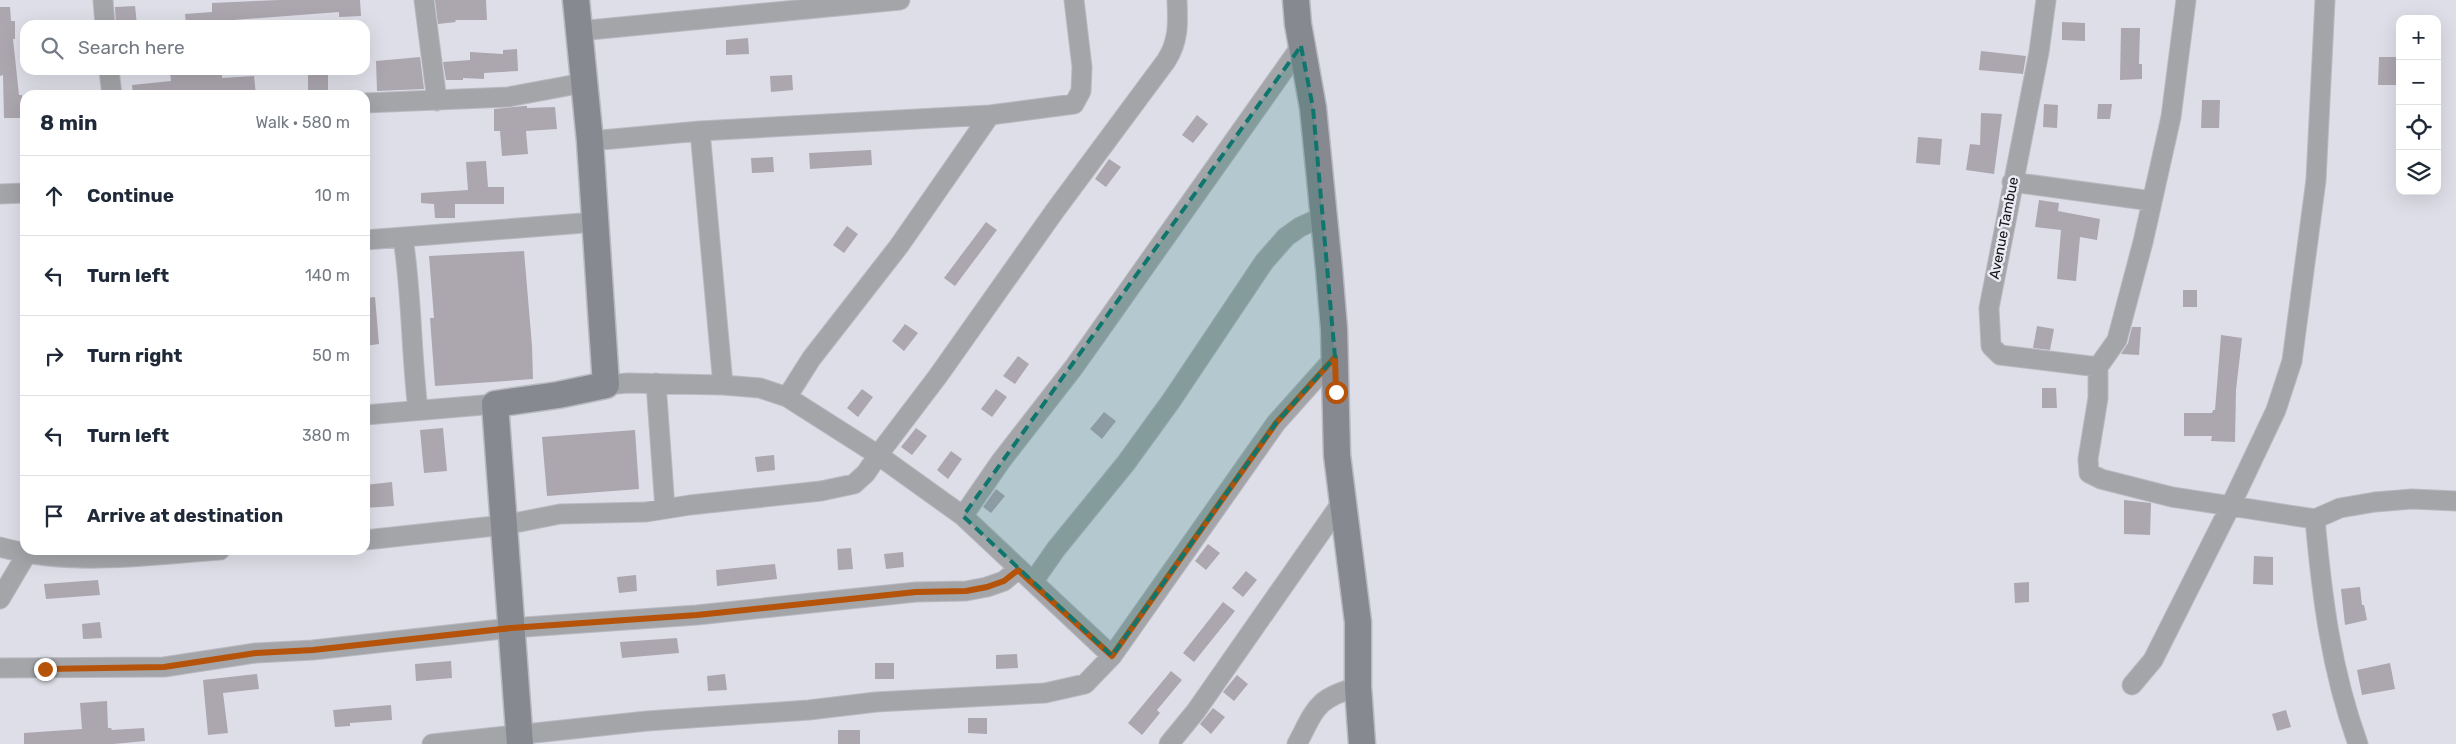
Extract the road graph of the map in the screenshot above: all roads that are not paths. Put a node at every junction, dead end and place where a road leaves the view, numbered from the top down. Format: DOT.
graph roads {
  1 [pos="103,0"];
  2 [pos="424,0"];
  3 [pos="576,0"];
  4 [pos="900,0"];
  5 [pos="1074,0"];
  6 [pos="1177,0"];
  7 [pos="1296,0"];
  8 [pos="2046,0"];
  9 [pos="2186,0"];
  10 [pos="2325,0"];
  11 [pos="105,20"];
  12 [pos="579,30"];
  13 [pos="1302,46"];
  14 [pos="110,75"];
  15 [pos="583,83"];
  16 [pos="111,90"];
  17 [pos="437,101"];
  18 [pos="370,103"];
  19 [pos="990,115"];
  20 [pos="700,131"];
  21 [pos="590,141"];
  22 [pos="2012,182"];
  23 [pos="20,193"];
  24 [pos="0,194"];
  25 [pos="2152,201"];
  26 [pos="1324,216"];
  27 [pos="596,222"];
  28 [pos="404,238"];
  29 [pos="370,240"];
  30 [pos="1335,357"];
  31 [pos="2098,367"];
  32 [pos="656,383"];
  33 [pos="606,385"];
  34 [pos="723,385"];
  35 [pos="787,397"];
  36 [pos="495,404"];
  37 [pos="418,410"];
  38 [pos="370,415"];
  39 [pos="878,454"];
  40 [pos="2456,501"];
  41 [pos="1342,502"];
  42 [pos="2230,507"];
  43 [pos="665,509"];
  44 [pos="963,516"];
  45 [pos="2315,519"];
  46 [pos="504,526"];
  47 [pos="370,539"];
  48 [pos="0,547"];
  49 [pos="20,551"];
  50 [pos="25,555"];
  51 [pos="54,555"];
  52 [pos="132,555"];
  53 [pos="1018,570"];
  54 [pos="1033,582"];
  55 [pos="0,599"];
  56 [pos="511,628"];
  57 [pos="1112,656"];
  58 [pos="0,668"];
  59 [pos="2132,685"];
  60 [pos="1358,687"];
  61 [pos="520,740"];
  62 [pos="432,744"];
  63 [pos="1170,744"];
  64 [pos="1297,744"];
  65 [pos="1362,744"];
  66 [pos="2358,744"];
  1 -- 11 [label="street"];
  2 -- 17 [label="street"];
  3 -- 12 [label="street"];
  4 -- 12 [label="street"];
  5 -- 19 [label="street"];
  6 -- 39 [label="street"];
  7 -- 13 [label="street"];
  8 -- 22 [label="street, Avenue Tambue"];
  9 -- 25 [label="street"];
  10 -- 42 [label="street"];
  12 -- 15 [label="street"];
  13 -- 26 [label="street"];
  13 -- 44 [label="street"];
  14 -- 16 [label="street"];
  15 -- 17 [label="street"];
  15 -- 21 [label="street"];
  17 -- 18 [label="street"];
  19 -- 20 [label="street"];
  19 -- 35 [label="street"];
  20 -- 21 [label="street"];
  20 -- 34 [label="street"];
  21 -- 27 [label="street"];
  22 -- 25 [label="street"];
  22 -- 31 [label="street, Avenue Tambue"];
  23 -- 24 [label="street"];
  25 -- 31 [label="street"];
  26 -- 30 [label="street"];
  26 -- 54 [label="street"];
  27 -- 28 [label="street"];
  27 -- 33 [label="street"];
  28 -- 29 [label="street"];
  28 -- 37 [label="street"];
  30 -- 41 [label="street"];
  30 -- 57 [label="street"];
  31 -- 42 [label="street"];
  32 -- 33 [label="street"];
  32 -- 34 [label="street"];
  32 -- 43 [label="street"];
  33 -- 36 [label="street"];
  34 -- 35 [label="street"];
  35 -- 39 [label="street"];
  36 -- 37 [label="street"];
  36 -- 46 [label="street"];
  37 -- 38 [label="street"];
  39 -- 43 [label="street"];
  39 -- 44 [label="street"];
  40 -- 45 [label="street"];
  41 -- 60 [label="street"];
  41 -- 63 [label="street"];
  42 -- 45 [label="street"];
  42 -- 59 [label="street"];
  43 -- 46 [label="street"];
  44 -- 53 [label="street"];
  45 -- 66 [label="street"];
  46 -- 47 [label="street"];
  46 -- 56 [label="street"];
  48 -- 49 [label="street"];
  50 -- 55 [label="street"];
  51 -- 52 [label="street"];
  53 -- 54 [label="street"];
  53 -- 56 [label="street"];
  54 -- 57 [label="street"];
  56 -- 58 [label="street"];
  56 -- 61 [label="street"];
  57 -- 61 [label="street"];
  60 -- 64 [label="street"];
  60 -- 65 [label="street"];
  61 -- 62 [label="street"];
}
